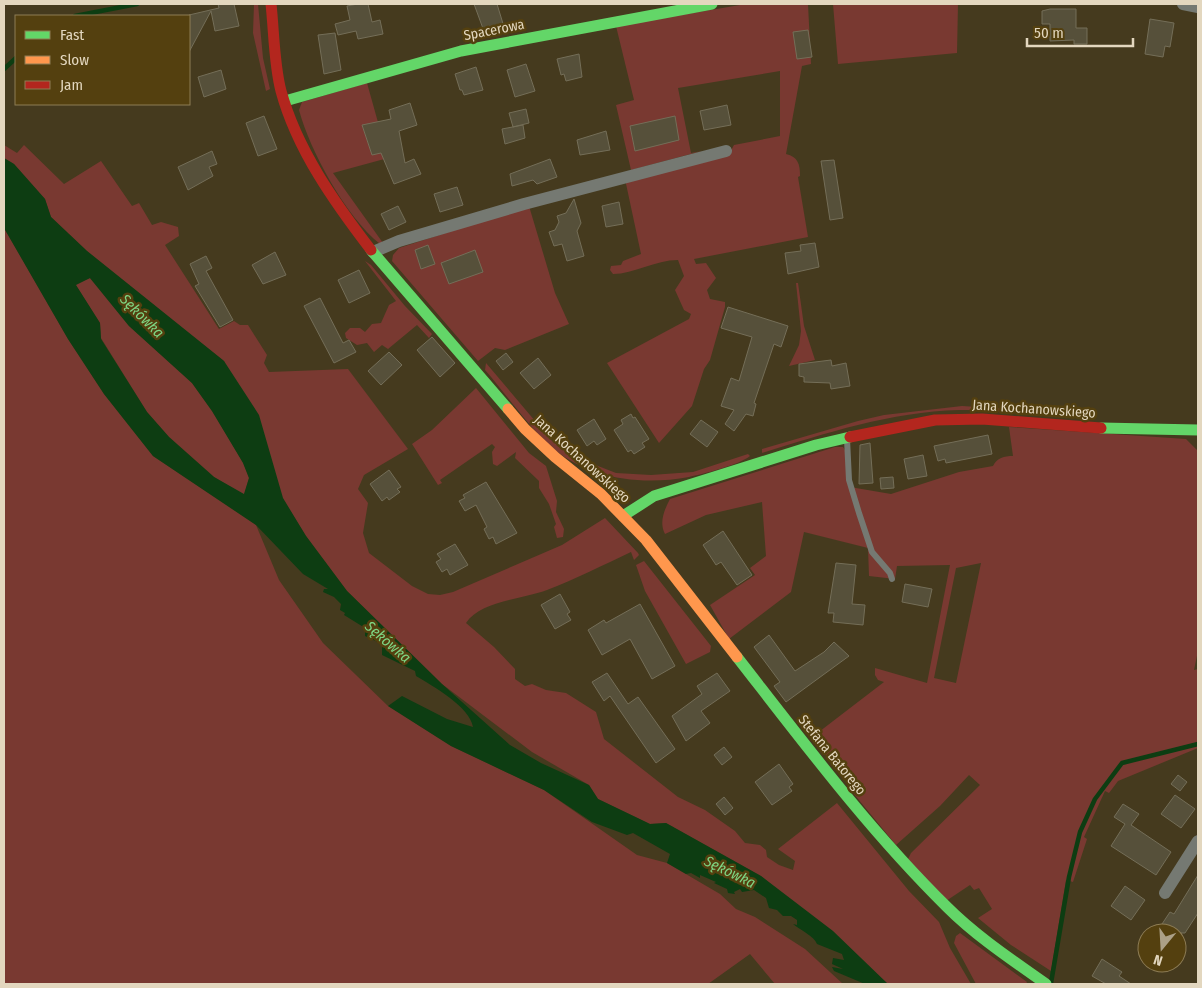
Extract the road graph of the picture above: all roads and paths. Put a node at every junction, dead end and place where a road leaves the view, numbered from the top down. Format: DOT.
graph roads {
  1 [pos="271,4"];
  2 [pos="712,4"];
  3 [pos="1183,4"];
  4 [pos="1198,7"];
  5 [pos="285,101"];
  6 [pos="726,151"];
  7 [pos="372,252"];
  8 [pos="1198,430"];
  9 [pos="847,438"];
  10 [pos="623,516"];
  11 [pos="892,579"];
  12 [pos="1198,841"];
  13 [pos="1165,893"];
  14 [pos="1044,983"];
  1 -- 5 [label="street, Jana Kochanowskiego"];
  2 -- 5 [label="street, Spacerowa"];
  3 -- 4 [label="street"];
  5 -- 7 [label="street, Jana Kochanowskiego"];
  6 -- 7 [label="street"];
  7 -- 10 [label="street, Jana Kochanowskiego"];
  8 -- 9 [label="street, Jana Kochanowskiego"];
  9 -- 10 [label="street, Jana Kochanowskiego"];
  9 -- 11 [label="lane"];
  10 -- 14 [label="street, Stefana Batorego"];
  12 -- 13 [label="street"];
}
